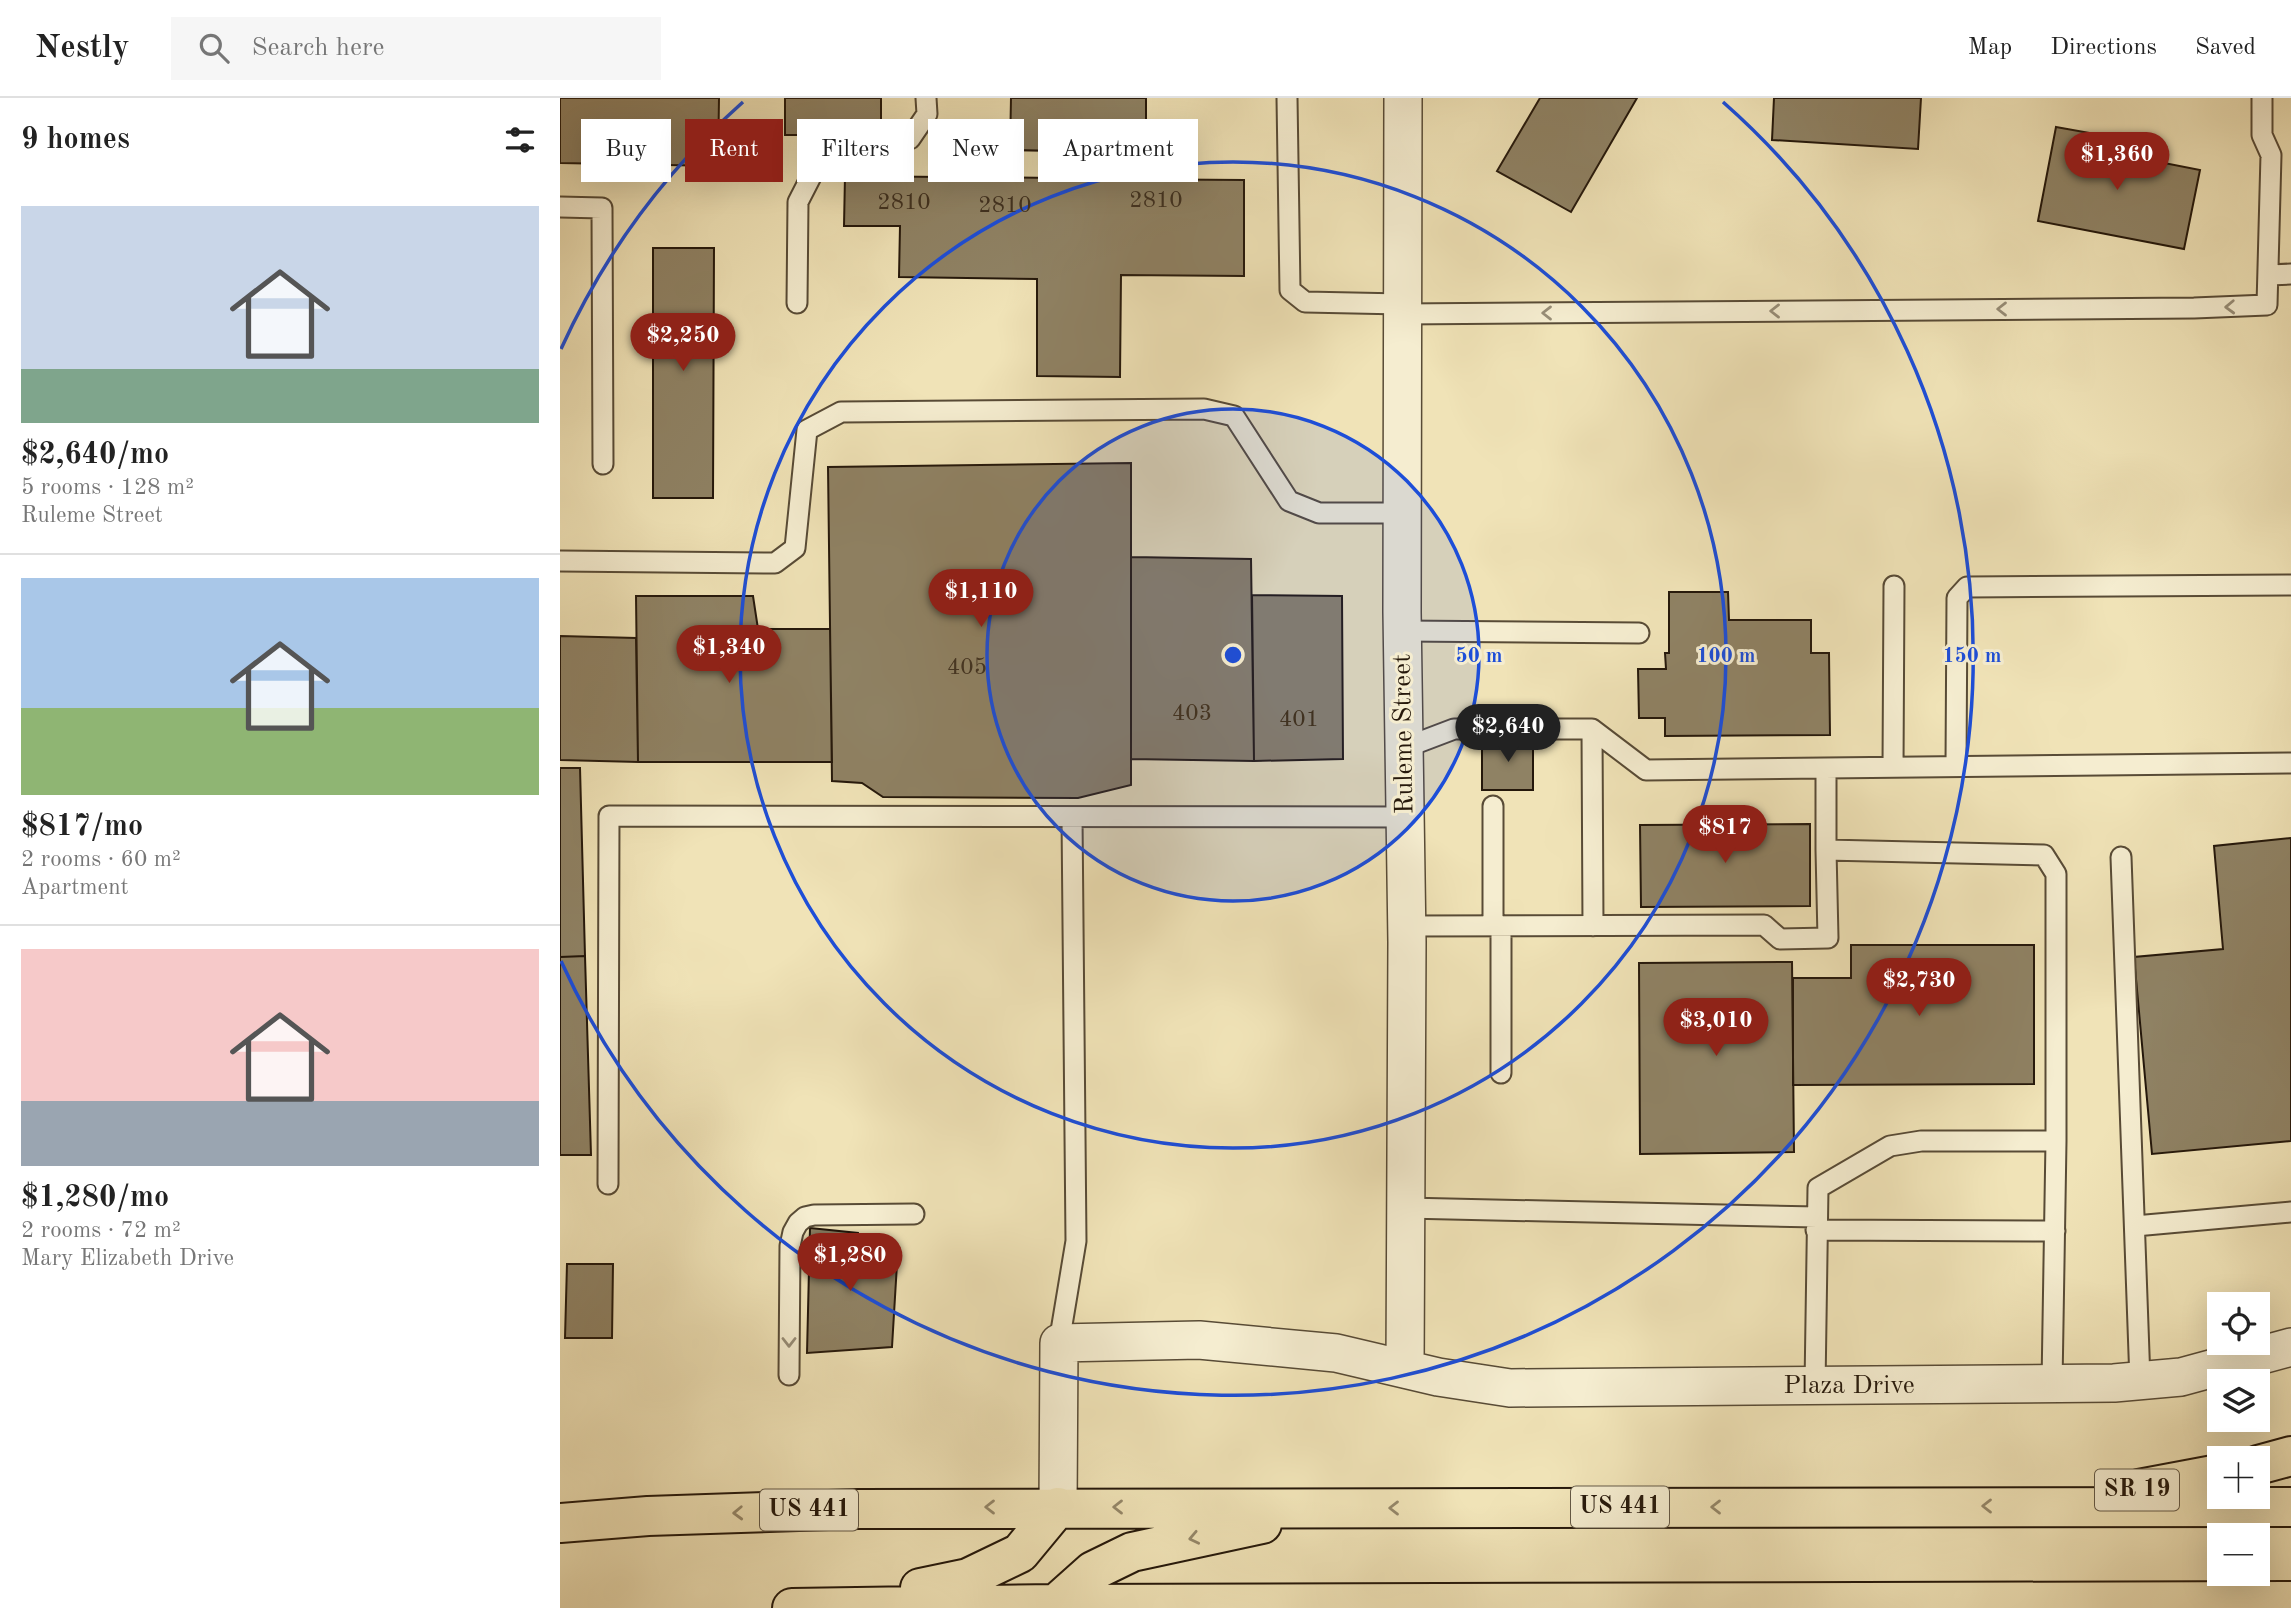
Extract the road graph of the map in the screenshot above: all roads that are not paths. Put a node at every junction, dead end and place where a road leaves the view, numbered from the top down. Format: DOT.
graph roads {
  1 [pos="926,98"];
  2 [pos="1287,98"];
  3 [pos="1403,98"];
  4 [pos="2262,98"];
  5 [pos="560,207"];
  6 [pos="2291,274"];
  7 [pos="2269,275"];
  8 [pos="797,303"];
  9 [pos="1402,309"];
  10 [pos="603,464"];
  11 [pos="1402,513"];
  12 [pos="560,561"];
  13 [pos="2291,585"];
  14 [pos="1894,586"];
  15 [pos="1403,631"];
  16 [pos="1639,632"];
  17 [pos="1592,729"];
  18 [pos="1404,748"];
  19 [pos="2291,764"];
  20 [pos="1956,766"];
  21 [pos="1893,767"];
  22 [pos="1826,768"];
  23 [pos="1493,806"];
  24 [pos="1072,817"];
  25 [pos="1406,817"];
  26 [pos="1826,850"];
  27 [pos="2121,857"];
  28 [pos="1407,926"];
  29 [pos="1497,926"];
  30 [pos="1593,926"];
  31 [pos="1501,1073"];
  32 [pos="2056,1141"];
  33 [pos="608,1184"];
  34 [pos="1406,1208"];
  35 [pos="2291,1212"];
  36 [pos="915,1214"];
  37 [pos="1817,1224"];
  38 [pos="2135,1226"];
  39 [pos="2055,1231"];
  40 [pos="1059,1343"];
  41 [pos="2291,1347"];
  42 [pos="1405,1369"];
  43 [pos="789,1375"];
  44 [pos="2140,1381"];
  45 [pos="2052,1384"];
  46 [pos="1815,1386"];
  47 [pos="2291,1456"];
  48 [pos="2270,1462"];
  49 [pos="2207,1476"];
  50 [pos="2055,1506"];
  51 [pos="1058,1507"];
  52 [pos="2291,1507"];
  53 [pos="1333,1508"];
  54 [pos="560,1523"];
  55 [pos="2291,1601"];
  56 [pos="1056,1604"];
  57 [pos="1366,1606"];
  58 [pos="1521,1606"];
  59 [pos="2066,1606"];
  60 [pos="815,1607"];
  1 -- 8 [label="lane"];
  2 -- 9 [label="lane"];
  3 -- 9 [label="street, Ruleme Street"];
  4 -- 7 [label="lane"];
  5 -- 10 [label="lane"];
  6 -- 7 [label="lane"];
  7 -- 9 [label="lane, one-way"];
  9 -- 11 [label="street, Ruleme Street"];
  11 -- 12 [label="lane"];
  11 -- 15 [label="street, Ruleme Street"];
  13 -- 20 [label="lane"];
  14 -- 21 [label="lane"];
  15 -- 16 [label="lane"];
  15 -- 18 [label="street, Ruleme Street"];
  17 -- 18 [label="lane"];
  17 -- 22 [label="lane"];
  17 -- 30 [label="lane"];
  18 -- 25 [label="street, Ruleme Street"];
  19 -- 20 [label="lane"];
  20 -- 21 [label="lane"];
  21 -- 22 [label="lane"];
  22 -- 26 [label="lane"];
  23 -- 29 [label="lane"];
  24 -- 25 [label="lane"];
  24 -- 33 [label="lane"];
  24 -- 40 [label="lane"];
  25 -- 28 [label="street, Ruleme Street"];
  26 -- 30 [label="lane"];
  26 -- 32 [label="lane"];
  27 -- 38 [label="lane"];
  28 -- 29 [label="lane"];
  28 -- 34 [label="street, Ruleme Street"];
  29 -- 30 [label="lane"];
  29 -- 31 [label="lane"];
  32 -- 37 [label="lane"];
  32 -- 39 [label="lane"];
  34 -- 37 [label="lane"];
  34 -- 42 [label="street, Ruleme Street"];
  35 -- 38 [label="lane"];
  36 -- 43 [label="lane, one-way"];
  37 -- 39 [label="lane"];
  37 -- 46 [label="lane"];
  38 -- 44 [label="lane"];
  39 -- 45 [label="lane"];
  40 -- 42 [label="street, Plaza Drive"];
  40 -- 51 [label="street"];
  41 -- 44 [label="street, Plaza Drive"];
  42 -- 46 [label="street, Plaza Drive"];
  44 -- 45 [label="street, Plaza Drive"];
  45 -- 46 [label="street, Plaza Drive"];
  47 -- 48 [label="main road"];
  49 -- 50 [label="main road, SR 19"];
  50 -- 52 [label="main road, US 441"];
  50 -- 53 [label="main road, US 441, one-way"];
  53 -- 51 [label="main road, US 441, one-way"];
  51 -- 54 [label="main road, US 441, one-way"];
  51 -- 60 [label="main road"];
  53 -- 56 [label="main road, one-way"];
  55 -- 59 [label="main road"];
  56 -- 57 [label="main road"];
  56 -- 60 [label="main road"];
  57 -- 58 [label="main road"];
  58 -- 59 [label="main road"];
}
